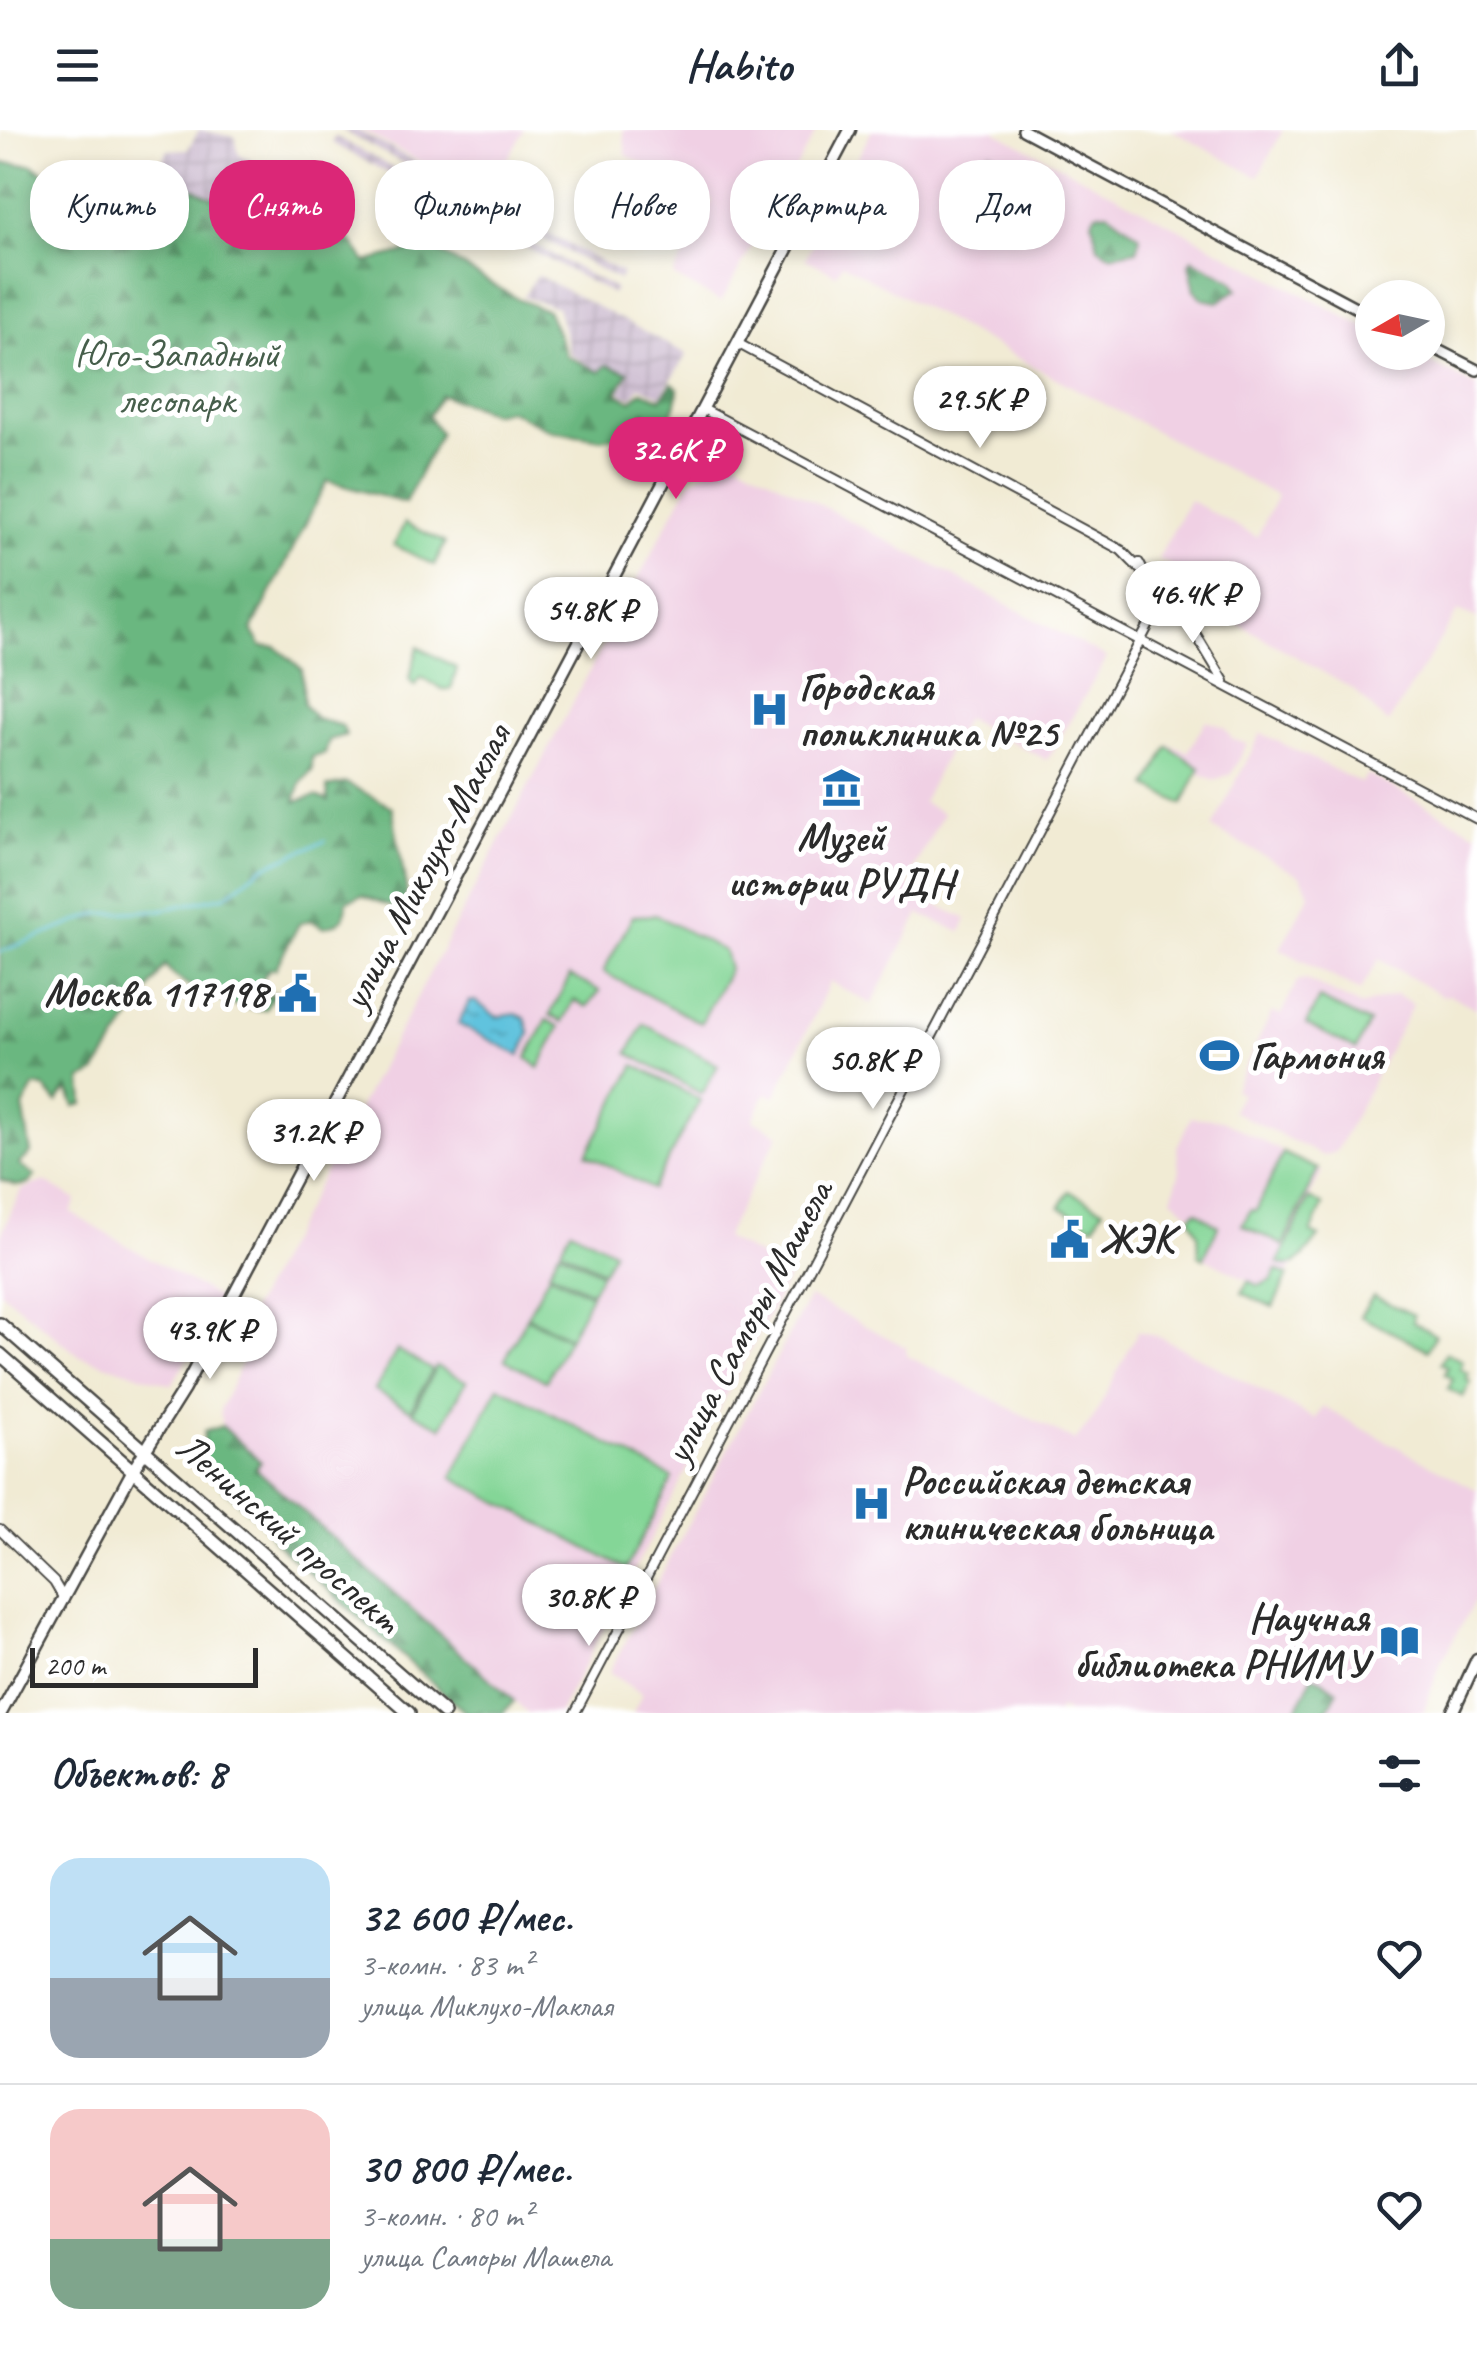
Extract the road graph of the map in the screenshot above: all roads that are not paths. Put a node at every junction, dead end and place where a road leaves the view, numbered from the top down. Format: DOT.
graph roads {
  1 [pos="850,130"];
  2 [pos="1023,130"];
  3 [pos="1355,307"];
  4 [pos="737,343"];
  5 [pos="1445,354"];
  6 [pos="1477,370"];
  7 [pos="703,409"];
  8 [pos="1138,563"];
  9 [pos="1141,639"];
  10 [pos="1226,685"];
  11 [pos="1477,819"];
  12 [pos="0,1324"];
  13 [pos="0,1354"];
  14 [pos="147,1450"];
  15 [pos="134,1470"];
  16 [pos="0,1530"];
  17 [pos="64,1599"];
  18 [pos="1477,1658"];
  19 [pos="1,1713"];
  20 [pos="409,1713"];
  21 [pos="444,1713"];
  22 [pos="575,1713"];
  23 [pos="1452,1713"];
  1 -- 4 [label="main road, улица Миклухо-Маклая"];
  2 -- 3 [label="street"];
  4 -- 7 [label="main road, улица Миклухо-Маклая"];
  4 -- 8 [label="street"];
  5 -- 6 [label="street"];
  7 -- 9 [label="street"];
  7 -- 14 [label="main road, улица Миклухо-Маклая"];
  8 -- 9 [label="street, улица Саморы Машела"];
  8 -- 10 [label="street"];
  9 -- 10 [label="street"];
  9 -- 22 [label="street, улица Саморы Машела"];
  10 -- 11 [label="street"];
  12 -- 14 [label="main road, Ленинский проспект"];
  13 -- 15 [label="main road, Ленинский проспект"];
  14 -- 15 [label="main road, улица Миклухо-Маклая"];
  14 -- 21 [label="main road, Ленинский проспект"];
  15 -- 17 [label="main road, улица Миклухо-Маклая"];
  15 -- 20 [label="main road, Ленинский проспект"];
  16 -- 17 [label="street"];
  17 -- 19 [label="main road, улица Миклухо-Маклая"];
  18 -- 23 [label="main road"];
}
